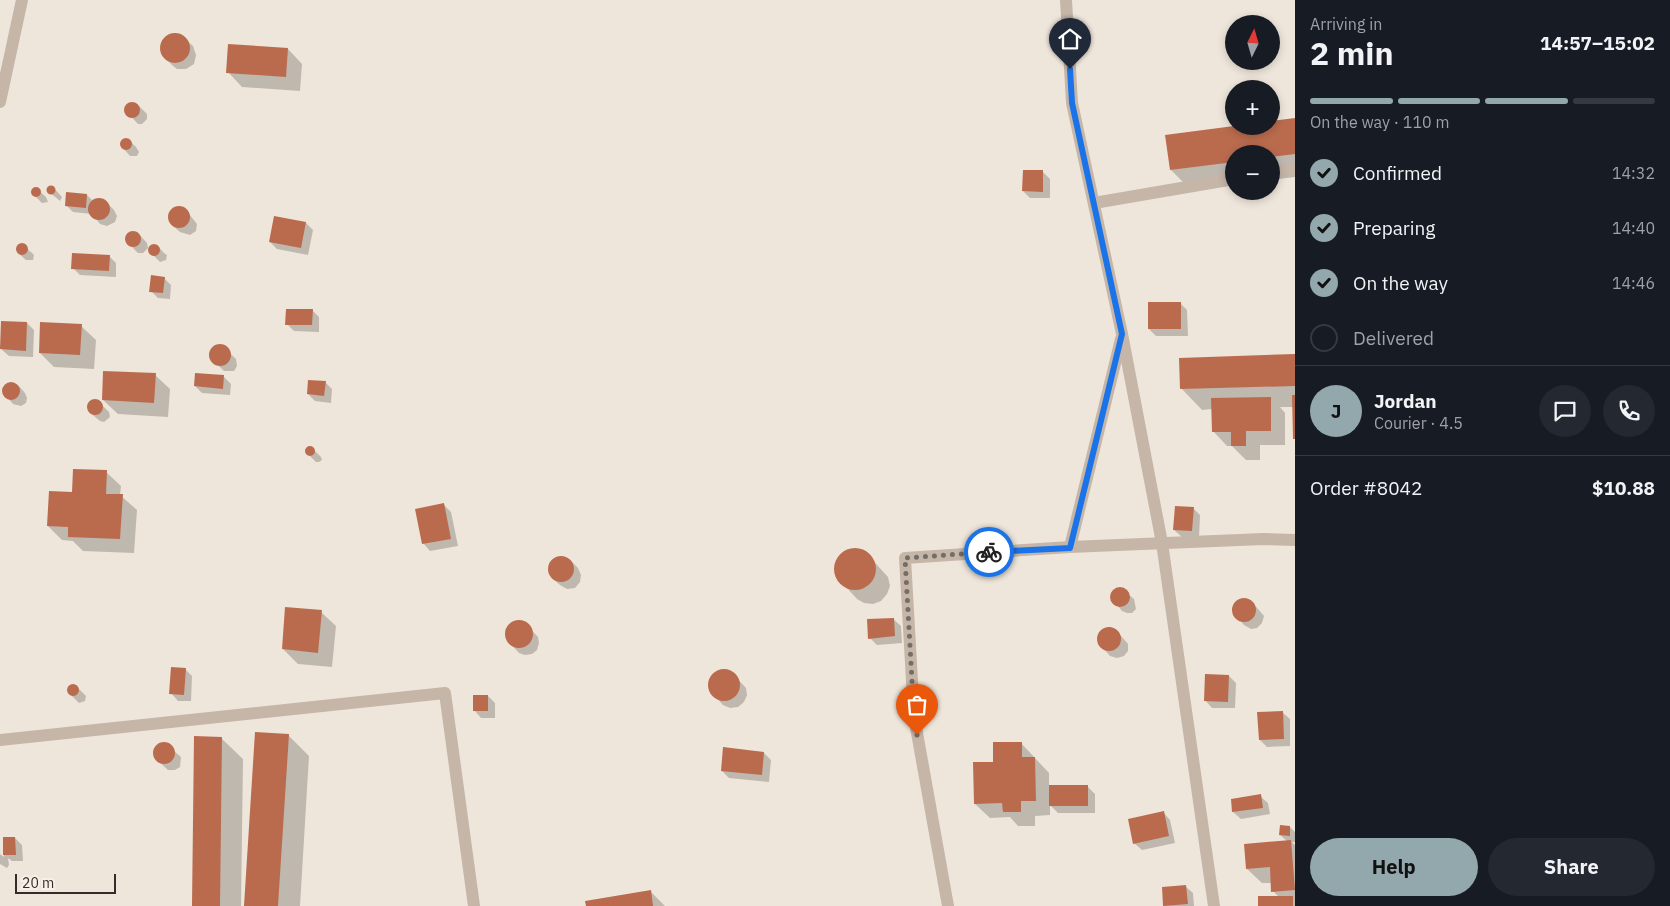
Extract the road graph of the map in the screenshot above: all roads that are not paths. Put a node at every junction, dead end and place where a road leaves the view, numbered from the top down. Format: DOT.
graph roads {
  1 [pos="22,0"];
  2 [pos="1066,0"];
  3 [pos="0,102"];
  4 [pos="1295,169"];
  5 [pos="1280,172"];
  6 [pos="1225,181"];
  7 [pos="1094,203"];
  8 [pos="1122,334"];
  9 [pos="1295,540"];
  10 [pos="1162,543"];
  11 [pos="1070,548"];
  12 [pos="0,740"];
  13 [pos="474,906"];
  14 [pos="948,906"];
  15 [pos="1214,906"];
  1 -- 3 [label="street"];
  2 -- 7 [label="street"];
  4 -- 5 [label="street"];
  6 -- 7 [label="street"];
  7 -- 8 [label="street"];
  8 -- 10 [label="street"];
  8 -- 11 [label="street"];
  9 -- 10 [label="street"];
  10 -- 11 [label="street"];
  10 -- 15 [label="street"];
  11 -- 14 [label="street"];
  12 -- 13 [label="street"];
}
